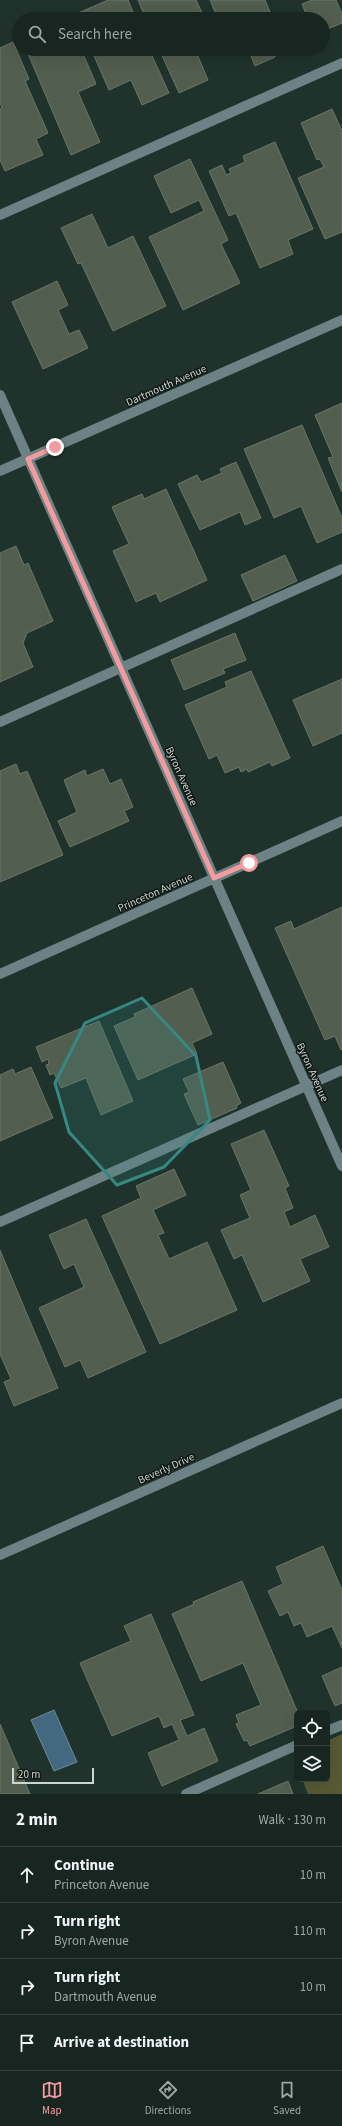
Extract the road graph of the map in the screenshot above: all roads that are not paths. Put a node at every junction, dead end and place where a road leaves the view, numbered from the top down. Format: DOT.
graph roads {
  1 [pos="342,63"];
  2 [pos="0,215"];
  3 [pos="342,320"];
  4 [pos="0,395"];
  5 [pos="28,459"];
  6 [pos="0,472"];
  7 [pos="342,569"];
  8 [pos="122,668"];
  9 [pos="0,722"];
  10 [pos="342,821"];
  11 [pos="214,878"];
  12 [pos="0,974"];
  13 [pos="342,1070"];
  14 [pos="307,1086"];
  15 [pos="342,1166"];
  16 [pos="0,1222"];
  17 [pos="342,1403"];
  18 [pos="0,1555"];
  19 [pos="342,1725"];
  20 [pos="330,1730"];
  21 [pos="295,1746"];
  22 [pos="186,1794"];
  1 -- 2 [label="street"];
  3 -- 5 [label="street, Dartmouth Avenue"];
  4 -- 5 [label="street, Byron Avenue"];
  5 -- 6 [label="street, Dartmouth Avenue"];
  5 -- 8 [label="street, Byron Avenue"];
  7 -- 8 [label="street"];
  8 -- 9 [label="street"];
  8 -- 11 [label="street, Byron Avenue"];
  10 -- 11 [label="street, Princeton Avenue"];
  11 -- 12 [label="street, Princeton Avenue"];
  11 -- 14 [label="street, Byron Avenue"];
  13 -- 14 [label="street"];
  14 -- 15 [label="street, Byron Avenue"];
  14 -- 16 [label="street"];
  17 -- 18 [label="street, Beverly Drive"];
  19 -- 20 [label="street"];
  21 -- 22 [label="street"];
}
